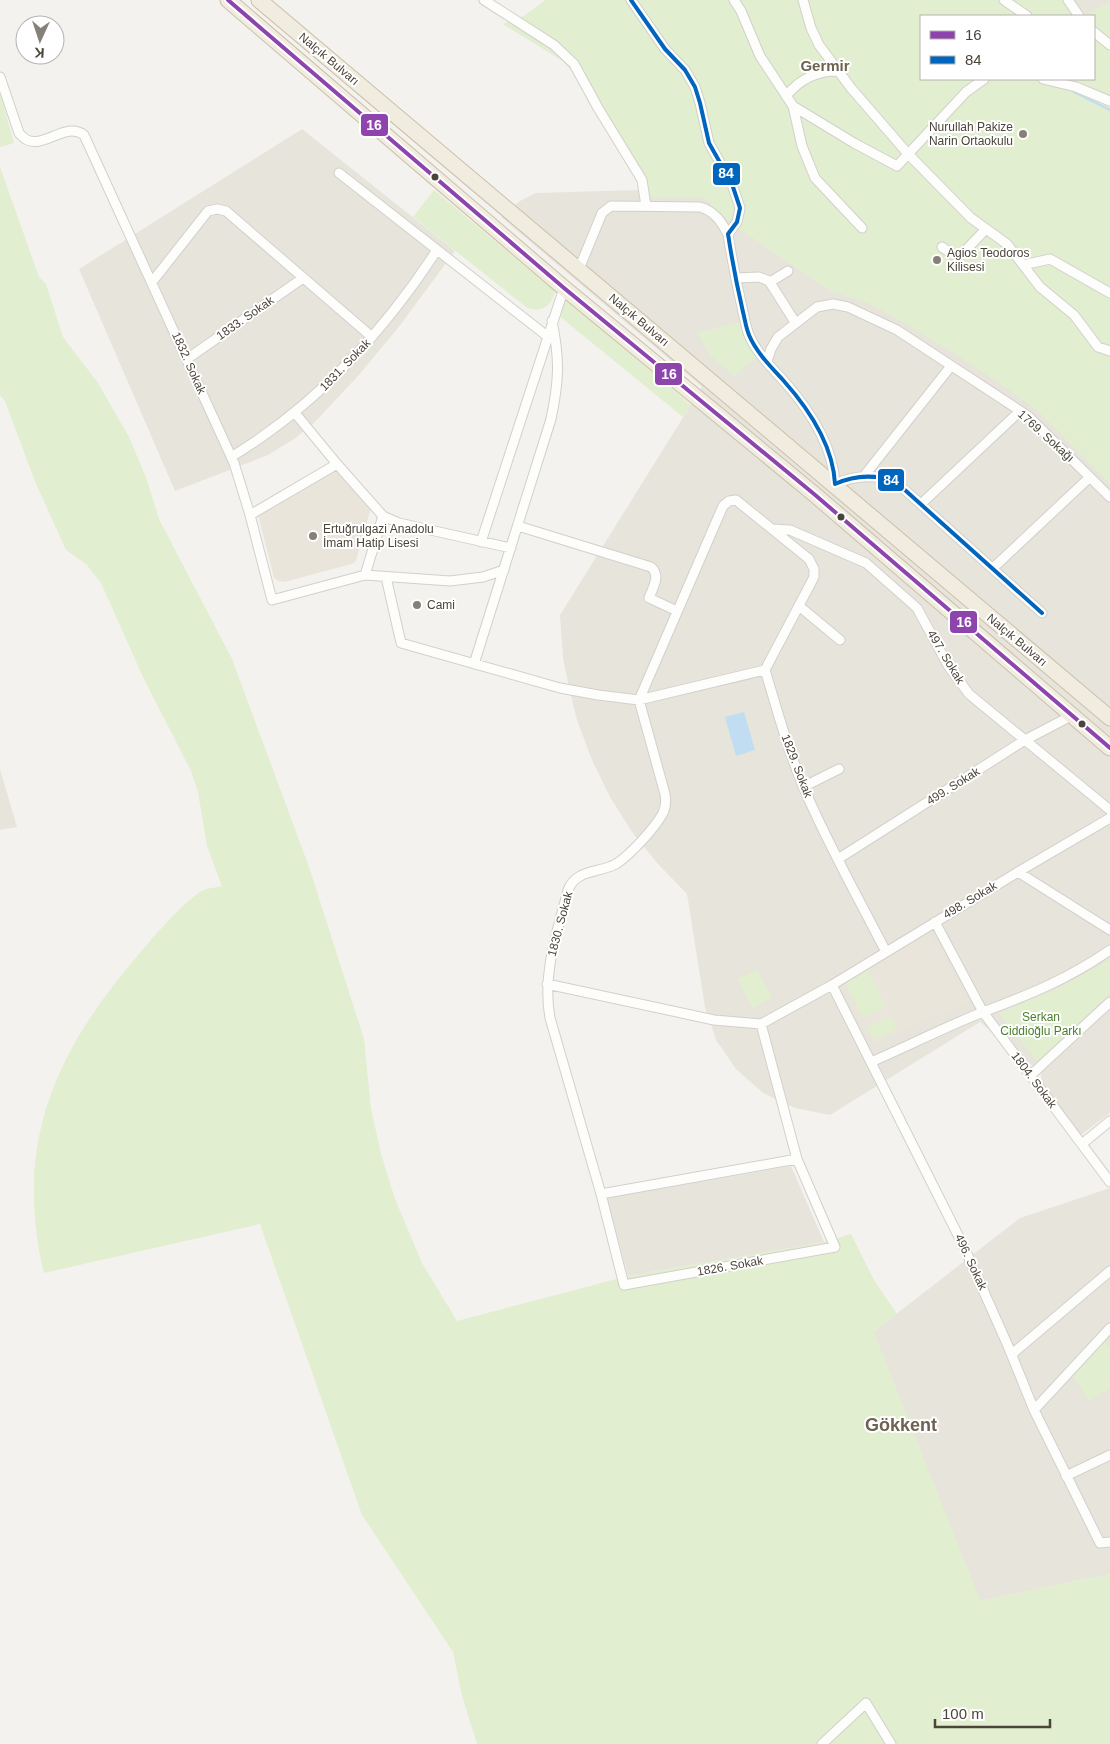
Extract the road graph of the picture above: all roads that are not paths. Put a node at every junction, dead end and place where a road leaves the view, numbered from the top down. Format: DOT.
graph roads {
  1 [pos="228,0"];
  2 [pos="259,0"];
  3 [pos="484,0"];
  4 [pos="631,0"];
  5 [pos="734,0"];
  6 [pos="803,0"];
  7 [pos="1004,0"];
  8 [pos="1068,0"];
  9 [pos="1026,15"];
  10 [pos="1078,15"];
  11 [pos="1095,33"];
  12 [pos="1110,45"];
  13 [pos="837,71"];
  14 [pos="0,77"];
  15 [pos="983,80"];
  16 [pos="1047,80"];
  17 [pos="1080,80"];
  18 [pos="1089,91"];
  19 [pos="786,96"];
  20 [pos="1110,100"];
  21 [pos="793,106"];
  22 [pos="909,155"];
  23 [pos="339,172"];
  24 [pos="646,206"];
  25 [pos="862,228"];
  26 [pos="986,229"];
  27 [pos="728,234"];
  28 [pos="942,246"];
  29 [pos="437,250"];
  30 [pos="1023,264"];
  31 [pos="580,269"];
  32 [pos="788,271"];
  33 [pos="303,278"];
  34 [pos="736,278"];
  35 [pos="152,282"];
  36 [pos="770,282"];
  37 [pos="564,288"];
  38 [pos="1110,292"];
  39 [pos="552,321"];
  40 [pos="795,322"];
  41 [pos="547,336"];
  42 [pos="372,337"];
  43 [pos="1110,351"];
  44 [pos="187,359"];
  45 [pos="767,362"];
  46 [pos="950,366"];
  47 [pos="1020,411"];
  48 [pos="295,413"];
  49 [pos="231,457"];
  50 [pos="337,464"];
  51 [pos="864,476"];
  52 [pos="1090,476"];
  53 [pos="834,484"];
  54 [pos="1110,497"];
  55 [pos="921,504"];
  56 [pos="250,515"];
  57 [pos="383,516"];
  58 [pos="518,526"];
  59 [pos="772,529"];
  60 [pos="481,542"];
  61 [pos="511,548"];
  62 [pos="992,568"];
  63 [pos="504,570"];
  64 [pos="365,575"];
  65 [pos="386,577"];
  66 [pos="799,606"];
  67 [pos="677,611"];
  68 [pos="1042,613"];
  69 [pos="840,640"];
  70 [pos="474,664"];
  71 [pos="765,670"];
  72 [pos="639,700"];
  73 [pos="1070,716"];
  74 [pos="1110,718"];
  75 [pos="1025,740"];
  76 [pos="1110,748"];
  77 [pos="839,769"];
  78 [pos="803,787"];
  79 [pos="1110,810"];
  80 [pos="1110,818"];
  81 [pos="838,859"];
  82 [pos="1018,872"];
  83 [pos="935,922"];
  84 [pos="1110,930"];
  85 [pos="1110,950"];
  86 [pos="886,952"];
  87 [pos="547,984"];
  88 [pos="832,985"];
  89 [pos="1110,1002"];
  90 [pos="983,1012"];
  91 [pos="760,1024"];
  92 [pos="871,1062"];
  93 [pos="1032,1076"];
  94 [pos="1110,1121"];
  95 [pos="1082,1144"];
  96 [pos="797,1158"];
  97 [pos="1110,1182"];
  98 [pos="601,1194"];
  99 [pos="1110,1271"];
  100 [pos="624,1285"];
  101 [pos="1110,1328"];
  102 [pos="1012,1354"];
  103 [pos="1034,1410"];
  104 [pos="1110,1455"];
  105 [pos="1066,1476"];
  106 [pos="1110,1542"];
  107 [pos="822,1744"];
  108 [pos="891,1744"];
  1 -- 37 [label="highway, Nalçık Bulvarı"];
  2 -- 31 [label="highway, Nalçık Bulvarı"];
  3 -- 24 [label="street"];
  4 -- 27 [label="street"];
  5 -- 19 [label="street"];
  6 -- 13 [label="street"];
  7 -- 9 [label="street"];
  8 -- 10 [label="street"];
  11 -- 12 [label="street"];
  13 -- 19 [label="street"];
  13 -- 22 [label="street"];
  14 -- 35 [label="street, 1832. Sokak"];
  15 -- 22 [label="street"];
  16 -- 18 [label="street"];
  17 -- 18 [label="street"];
  18 -- 20 [label="street"];
  19 -- 21 [label="street"];
  21 -- 22 [label="street"];
  21 -- 25 [label="street"];
  22 -- 26 [label="street"];
  23 -- 29 [label="street"];
  24 -- 27 [label="street"];
  24 -- 31 [label="street"];
  26 -- 28 [label="street"];
  26 -- 30 [label="street"];
  27 -- 34 [label="street"];
  29 -- 41 [label="street"];
  29 -- 42 [label="street, 1831. Sokak"];
  30 -- 38 [label="street"];
  30 -- 43 [label="street"];
  31 -- 53 [label="highway, Nalçık Bulvarı"];
  32 -- 36 [label="street"];
  33 -- 35 [label="street"];
  33 -- 42 [label="street"];
  33 -- 44 [label="street, 1833. Sokak"];
  34 -- 36 [label="street"];
  34 -- 45 [label="street"];
  35 -- 44 [label="street, 1832. Sokak"];
  36 -- 40 [label="street"];
  37 -- 39 [label="street"];
  37 -- 73 [label="highway, Nalçık Bulvarı"];
  39 -- 41 [label="street"];
  39 -- 58 [label="street"];
  40 -- 45 [label="street, 1769. Sokağı"];
  40 -- 46 [label="street, 1769. Sokağı"];
  41 -- 60 [label="street"];
  42 -- 48 [label="street, 1831. Sokak"];
  44 -- 49 [label="street, 1832. Sokak"];
  45 -- 53 [label="street"];
  46 -- 47 [label="street, 1769. Sokağı"];
  46 -- 51 [label="street"];
  47 -- 52 [label="street, 1769. Sokağı"];
  47 -- 55 [label="street"];
  48 -- 49 [label="street, 1831. Sokak"];
  48 -- 50 [label="street"];
  49 -- 56 [label="street, 1832. Sokak"];
  50 -- 56 [label="street"];
  50 -- 57 [label="street"];
  51 -- 53 [label="street"];
  51 -- 55 [label="street"];
  52 -- 54 [label="street, 1769. Sokağı"];
  52 -- 62 [label="street"];
  53 -- 74 [label="highway, Nalçık Bulvarı"];
  55 -- 62 [label="street"];
  56 -- 64 [label="street, 1832. Sokak"];
  57 -- 60 [label="street"];
  57 -- 64 [label="street"];
  58 -- 61 [label="street"];
  58 -- 67 [label="street"];
  59 -- 66 [label="street"];
  59 -- 67 [label="street"];
  59 -- 75 [label="street, 497. Sokak"];
  60 -- 61 [label="street"];
  61 -- 63 [label="street"];
  62 -- 68 [label="street"];
  63 -- 65 [label="street"];
  63 -- 70 [label="street"];
  64 -- 65 [label="street"];
  65 -- 70 [label="street"];
  66 -- 69 [label="street"];
  66 -- 71 [label="street"];
  67 -- 72 [label="street"];
  70 -- 72 [label="street"];
  71 -- 72 [label="street"];
  71 -- 78 [label="street, 1829. Sokak"];
  72 -- 87 [label="street, 1830. Sokak"];
  73 -- 75 [label="street, 499. Sokak"];
  73 -- 76 [label="highway, Nalçık Bulvarı"];
  75 -- 79 [label="street, 497. Sokak"];
  75 -- 81 [label="street, 499. Sokak"];
  77 -- 78 [label="street"];
  78 -- 81 [label="street, 1829. Sokak"];
  80 -- 82 [label="street, 498. Sokak"];
  81 -- 86 [label="street, 1829. Sokak"];
  82 -- 83 [label="street, 498. Sokak"];
  82 -- 84 [label="street"];
  83 -- 86 [label="street, 498. Sokak"];
  83 -- 90 [label="street, 1804. Sokak"];
  85 -- 90 [label="street"];
  86 -- 88 [label="street, 498. Sokak"];
  87 -- 91 [label="street"];
  87 -- 98 [label="street, 1830. Sokak"];
  88 -- 91 [label="street, 498. Sokak"];
  88 -- 92 [label="street, 496. Sokak"];
  89 -- 93 [label="street"];
  90 -- 92 [label="street"];
  90 -- 93 [label="street, 1804. Sokak"];
  91 -- 96 [label="street"];
  92 -- 102 [label="street, 496. Sokak"];
  93 -- 95 [label="street, 1804. Sokak"];
  94 -- 95 [label="street"];
  95 -- 97 [label="street, 1804. Sokak"];
  96 -- 98 [label="street"];
  96 -- 100 [label="street, 1826. Sokak"];
  98 -- 100 [label="street, 1830. Sokak"];
  99 -- 102 [label="street"];
  101 -- 103 [label="street"];
  102 -- 103 [label="street, 496. Sokak"];
  103 -- 105 [label="street, 496. Sokak"];
  104 -- 105 [label="street"];
  105 -- 106 [label="street, 496. Sokak"];
  107 -- 108 [label="street"];
}
